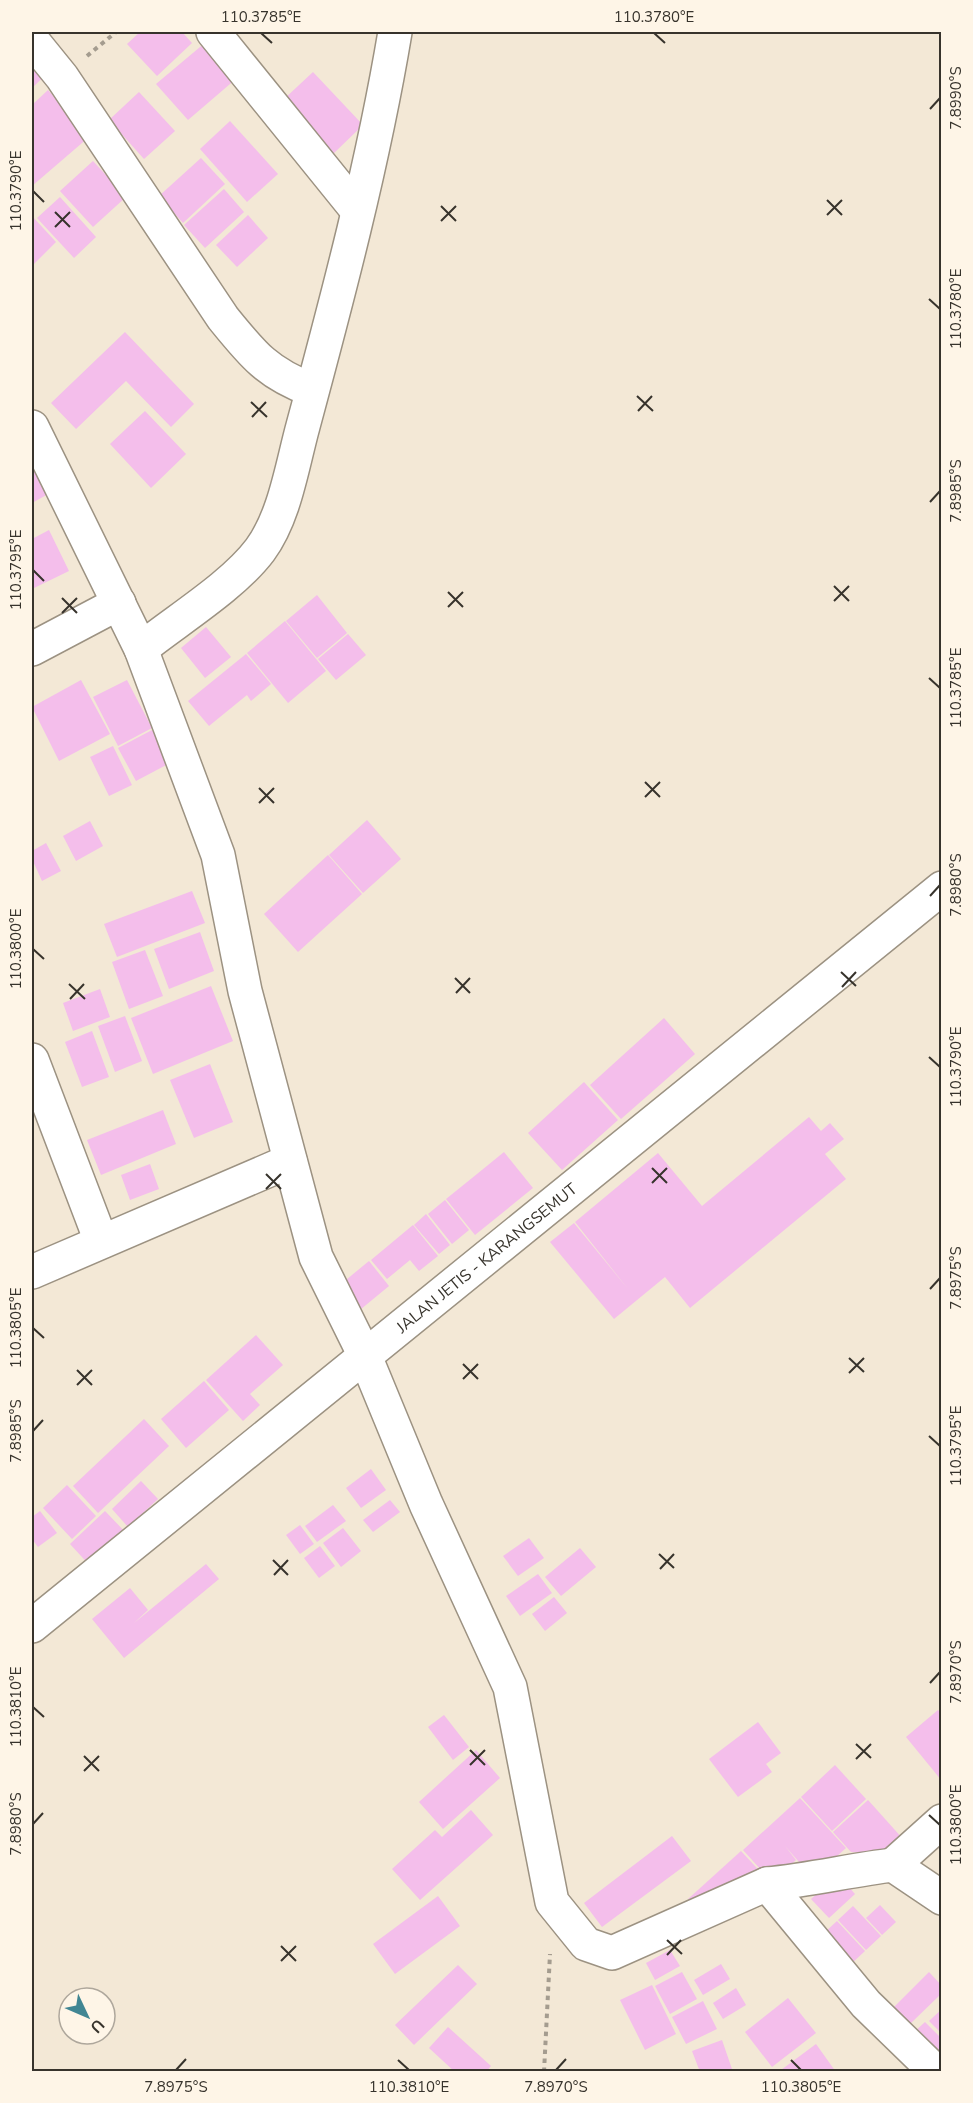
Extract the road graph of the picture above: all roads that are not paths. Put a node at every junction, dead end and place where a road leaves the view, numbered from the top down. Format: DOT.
graph roads {
  1 [pos="213,32"];
  2 [pos="395,32"];
  3 [pos="32,40"];
  4 [pos="357,210"];
  5 [pos="312,390"];
  6 [pos="32,427"];
  7 [pos="119,603"];
  8 [pos="32,649"];
  9 [pos="141,649"];
  10 [pos="942,888"];
  11 [pos="32,1060"];
  12 [pos="290,1161"];
  13 [pos="101,1240"];
  14 [pos="32,1272"];
  15 [pos="364,1356"];
  16 [pos="32,1626"];
  17 [pos="942,1821"];
  18 [pos="893,1865"];
  19 [pos="767,1884"];
  20 [pos="942,1898"];
  21 [pos="936,2072"];
  1 -- 4 [label="street"];
  2 -- 4 [label="street"];
  3 -- 5 [label="street"];
  4 -- 5 [label="street"];
  5 -- 9 [label="street"];
  6 -- 7 [label="street"];
  7 -- 8 [label="street"];
  7 -- 9 [label="street"];
  9 -- 12 [label="street"];
  10 -- 15 [label="street, JALAN JETIS - KARANGSEMUT"];
  11 -- 13 [label="street"];
  12 -- 13 [label="street"];
  12 -- 15 [label="street"];
  13 -- 14 [label="street"];
  15 -- 16 [label="street, JALAN JETIS - KARANGSEMUT"];
  15 -- 19 [label="street"];
  17 -- 18 [label="street"];
  18 -- 19 [label="street"];
  18 -- 20 [label="street"];
  19 -- 21 [label="street"];
}
